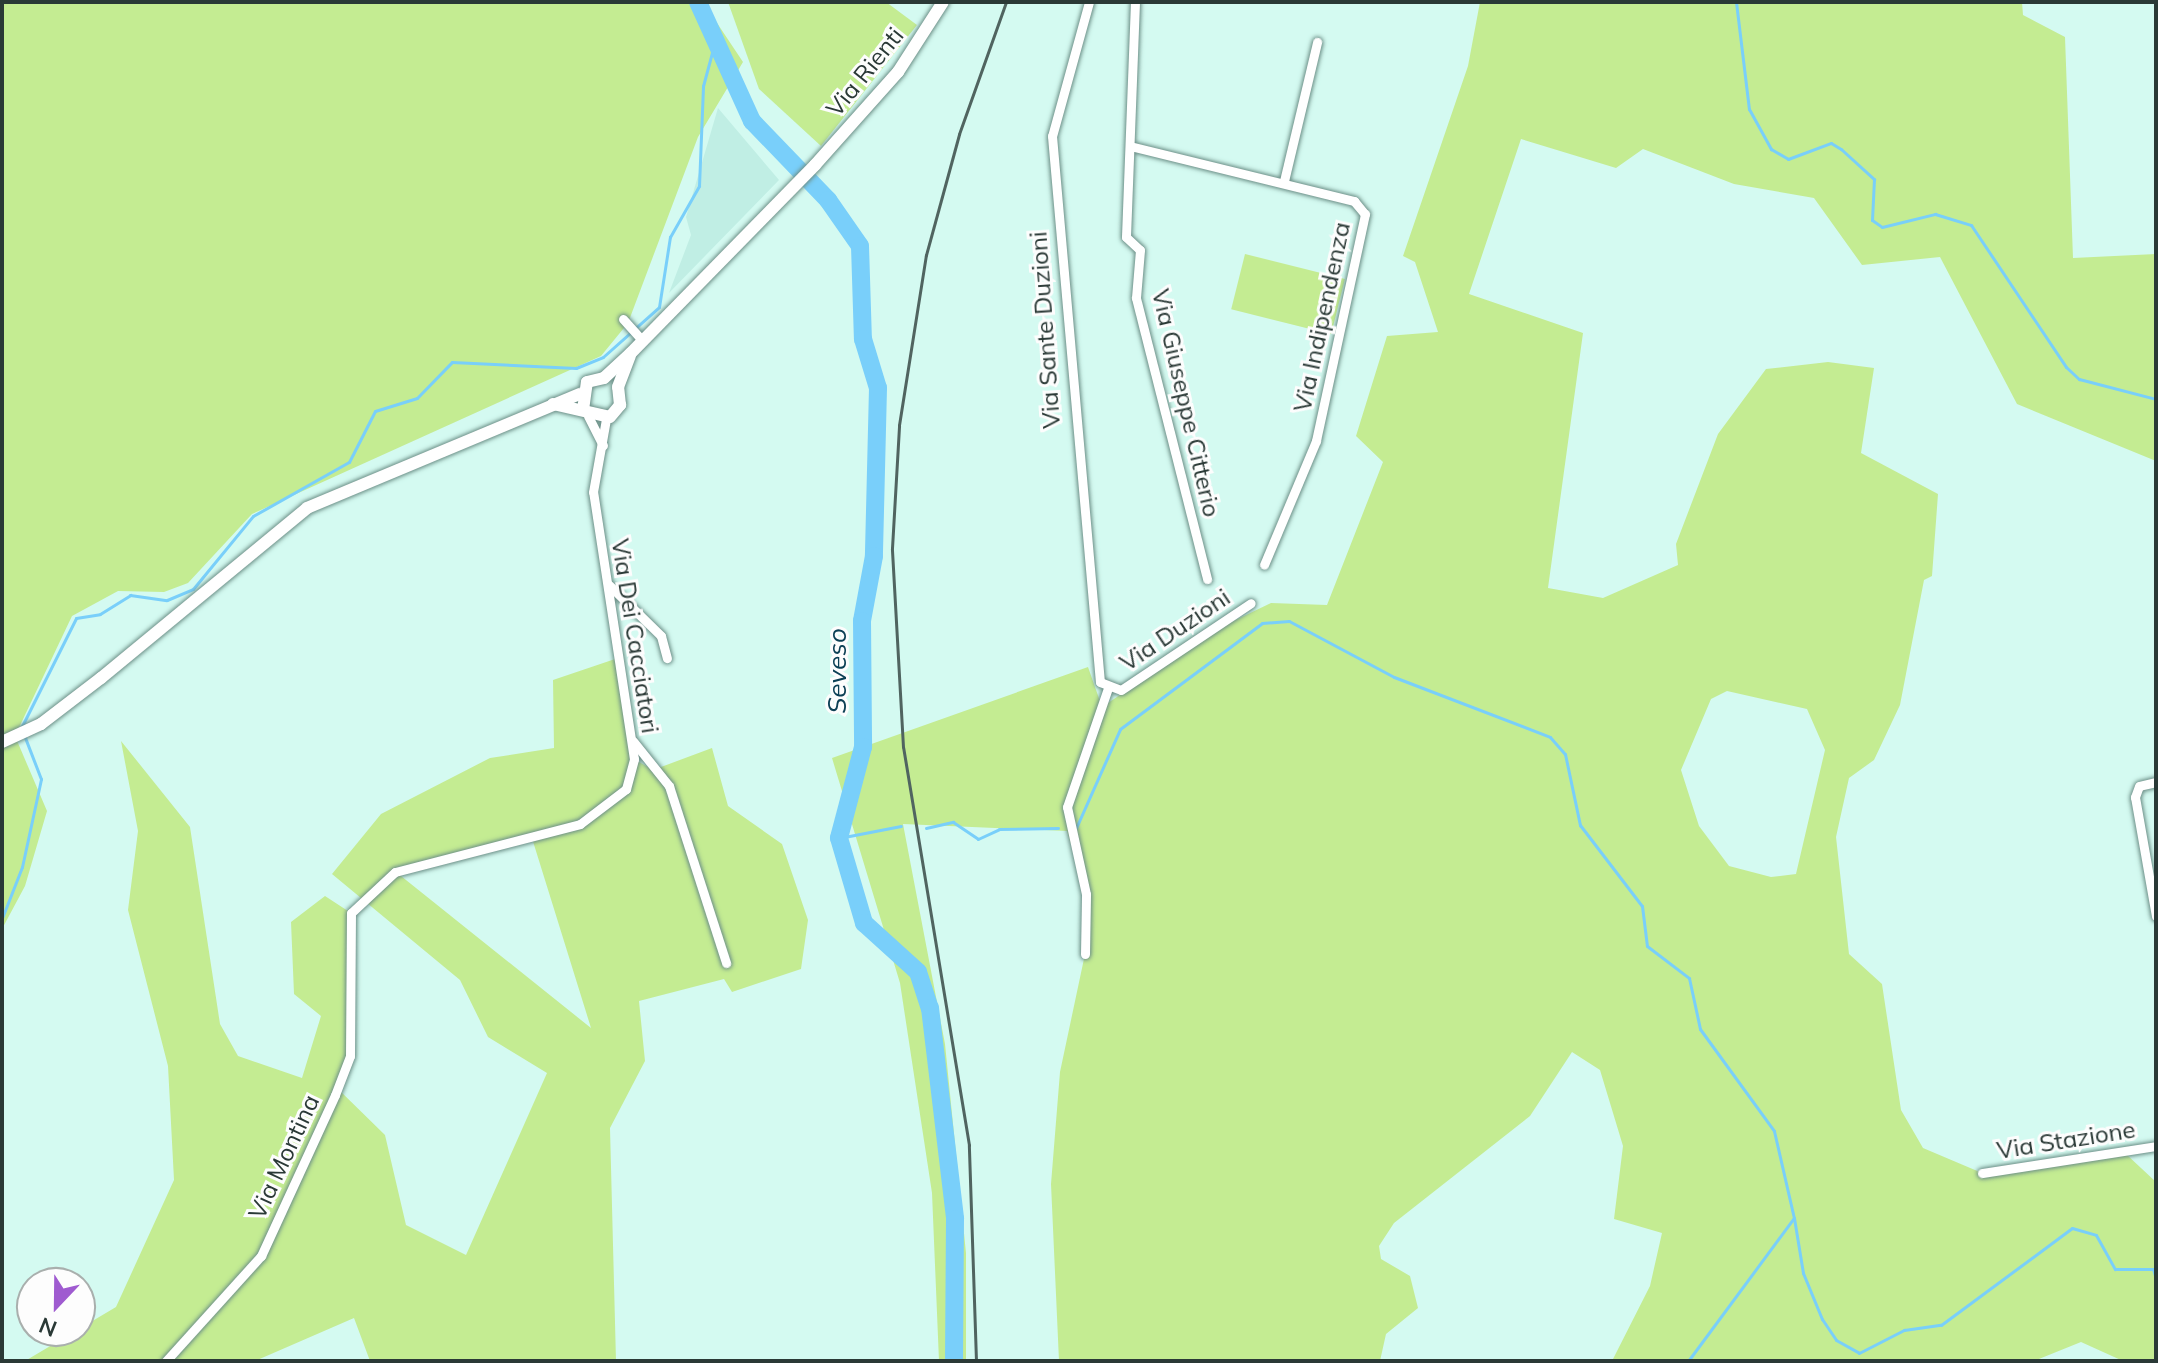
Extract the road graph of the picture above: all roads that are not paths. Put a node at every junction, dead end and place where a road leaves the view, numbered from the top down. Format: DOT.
graph roads {
  1 [pos="943,2"];
  2 [pos="1089,2"];
  3 [pos="1135,2"];
  4 [pos="1317,42"];
  5 [pos="1134,147"];
  6 [pos="1284,181"];
  7 [pos="623,319"];
  8 [pos="637,334"];
  9 [pos="631,353"];
  10 [pos="604,378"];
  11 [pos="618,387"];
  12 [pos="580,394"];
  13 [pos="548,403"];
  14 [pos="585,413"];
  15 [pos="606,419"];
  16 [pos="603,445"];
  17 [pos="1264,565"];
  18 [pos="1207,579"];
  19 [pos="609,585"];
  20 [pos="1251,603"];
  21 [pos="667,658"];
  22 [pos="1094,659"];
  23 [pos="1108,688"];
  24 [pos="631,738"];
  25 [pos="2,742"];
  26 [pos="2156,782"];
  27 [pos="2156,916"];
  28 [pos="347,934"];
  29 [pos="1085,954"];
  30 [pos="726,963"];
  31 [pos="2156,1146"];
  32 [pos="1982,1173"];
  33 [pos="166,1361"];
  1 -- 8 [label="main road, Via Rienti"];
  2 -- 22 [label="street, Via Sante Duzioni"];
  3 -- 5 [label="street"];
  4 -- 6 [label="street"];
  5 -- 6 [label="street, Via Indipendenza"];
  5 -- 18 [label="street, Via Giuseppe Citterio"];
  6 -- 17 [label="street, Via Indipendenza"];
  7 -- 8 [label="street"];
  8 -- 9 [label="main road, Via Rienti"];
  9 -- 10 [label="main road"];
  9 -- 11 [label="main road"];
  10 -- 11 [label="main road"];
  10 -- 12 [label="main road"];
  11 -- 15 [label="main road"];
  12 -- 13 [label="main road"];
  12 -- 14 [label="main road"];
  13 -- 14 [label="main road"];
  13 -- 25 [label="main road"];
  14 -- 15 [label="main road"];
  14 -- 16 [label="street"];
  15 -- 16 [label="street, Via Dei Cacciatori"];
  16 -- 19 [label="street, Via Dei Cacciatori"];
  19 -- 21 [label="street"];
  19 -- 24 [label="street, Via Dei Cacciatori"];
  20 -- 23 [label="street, Via Duzioni"];
  22 -- 23 [label="street, Via Duzioni"];
  23 -- 29 [label="street"];
  24 -- 28 [label="street, Via Dei Cacciatori"];
  24 -- 30 [label="street"];
  26 -- 27 [label="street"];
  28 -- 33 [label="street, Via Montina"];
  31 -- 32 [label="street, Via Stazione"];
}
